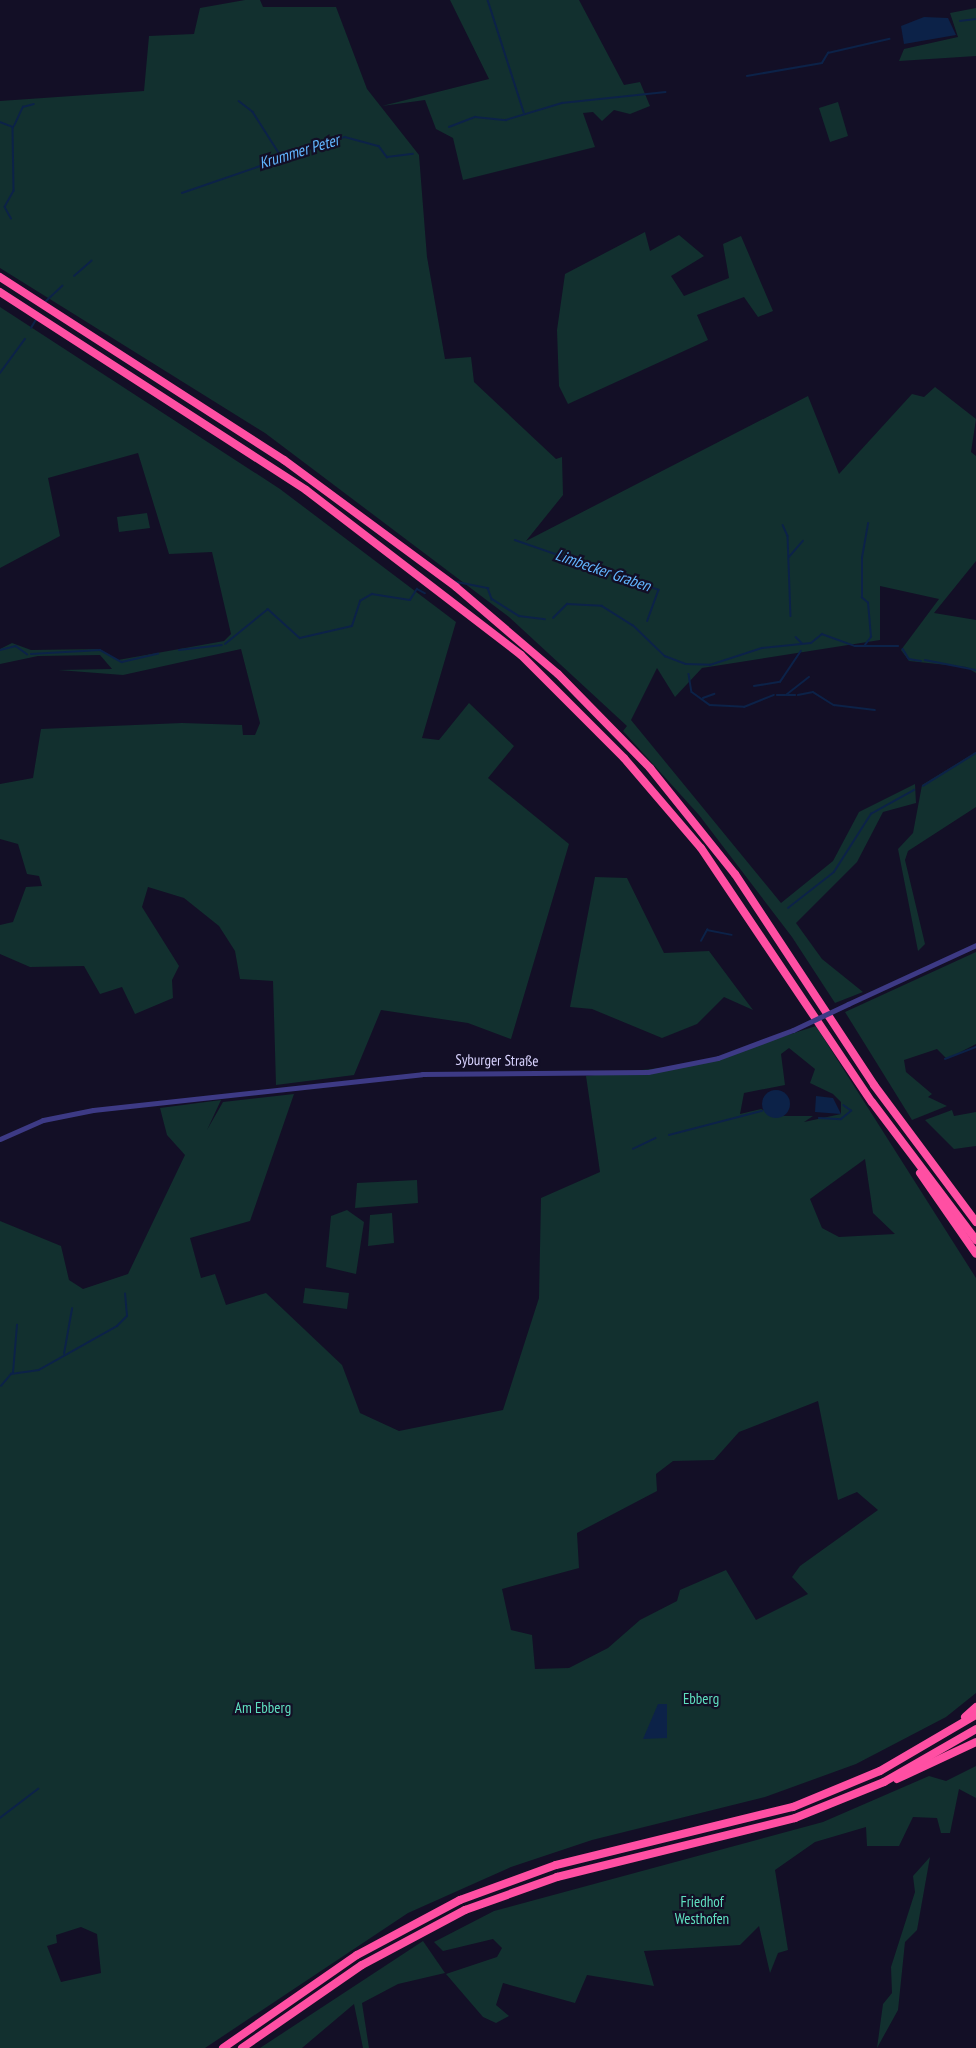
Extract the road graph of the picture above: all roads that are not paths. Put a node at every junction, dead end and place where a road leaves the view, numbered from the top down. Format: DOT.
graph roads {
  1 [pos="0,277"];
  2 [pos="0,292"];
  3 [pos="976,945"];
  4 [pos="844,1036"];
  5 [pos="0,1139"];
  6 [pos="916,1163"];
  7 [pos="976,1215"];
  8 [pos="976,1222"];
  9 [pos="976,1240"];
  10 [pos="969,1247"];
  11 [pos="976,1254"];
  12 [pos="976,1259"];
  13 [pos="976,1707"];
  14 [pos="976,1715"];
  15 [pos="976,1729"];
  16 [pos="947,1735"];
  17 [pos="976,1742"];
  18 [pos="884,1782"];
  19 [pos="223,2048"];
  20 [pos="242,2048"];
  1 -- 4 [label="highway"];
  2 -- 6 [label="highway"];
  3 -- 5 [label="street, Syburger Straße, bridge"];
  4 -- 7 [label="highway"];
  4 -- 8 [label="highway"];
  6 -- 9 [label="highway"];
  6 -- 10 [label="highway"];
  10 -- 11 [label="highway"];
  10 -- 12 [label="highway"];
  13 -- 16 [label="highway"];
  14 -- 16 [label="highway"];
  15 -- 18 [label="highway"];
  16 -- 19 [label="highway"];
  17 -- 18 [label="highway"];
  18 -- 20 [label="highway"];
}
